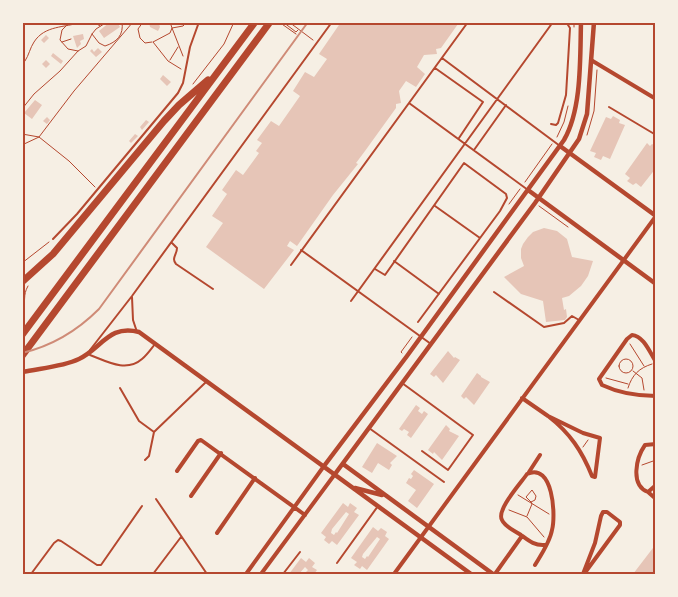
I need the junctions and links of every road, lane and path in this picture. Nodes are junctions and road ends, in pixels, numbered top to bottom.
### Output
1 (82, 22) edge
2 (94, 22) edge
3 (107, 22) edge
4 (122, 22) edge
5 (133, 22) edge
6 (143, 22) edge
7 (170, 22) edge
8 (187, 22) edge
9 (200, 22) edge
10 (255, 22) edge
11 (270, 22) edge
12 (279, 22) edge
13 (283, 22) edge
14 (290, 22) edge
15 (332, 22) edge
16 (468, 22) edge
17 (553, 22) edge
18 (566, 22) edge
19 (581, 22) edge
20 (594, 22) edge
21 (68, 25) junction
22 (101, 26) junction
23 (172, 28) junction
24 (298, 29) junction
25 (92, 34) junction
26 (296, 34) dead end
27 (70, 39) dead end
28 (61, 42) junction
29 (153, 42) junction
30 (316, 42) dead end
31 (179, 46) junction
32 (78, 51) junction
33 (442, 58) junction
34 (591, 60) junction
35 (25, 61) dead end
36 (169, 62) junction
37 (187, 68) junction
38 (434, 68) junction
39 (216, 74) junction
40 (656, 99) edge
41 (498, 100) junction
42 (409, 103) junction
43 (506, 105) junction
44 (609, 107) dead end
45 (22, 109) edge
46 (551, 124) dead end
47 (22, 134) edge
48 (656, 135) edge
49 (39, 137) junction
50 (459, 138) junction
51 (466, 143) junction
52 (22, 144) edge
53 (560, 146) junction
54 (474, 150) junction
55 (570, 153) junction
56 (97, 189) junction
57 (528, 190) junction
58 (538, 197) junction
59 (434, 205) junction
60 (656, 216) edge
61 (480, 238) junction
62 (53, 239) joint
63 (171, 242) junction
64 (301, 250) junction
65 (623, 259) junction
66 (394, 261) junction
67 (22, 263) edge
68 (291, 265) dead end
69 (375, 269) junction
70 (31, 281) dead end
71 (22, 282) edge
72 (656, 284) edge
73 (213, 289) dead end
74 (494, 292) dead end
75 (358, 293) junction
76 (439, 294) junction
77 (132, 296) junction
78 (352, 301) dead end
79 (22, 308) edge
80 (579, 320) junction
81 (418, 322) dead end
82 (137, 332) junction
83 (22, 335) edge
84 (420, 337) junction
85 (627, 339) junction
86 (408, 341) dead end
87 (156, 343) junction
88 (431, 344) junction
89 (401, 352) dead end
90 (87, 354) junction
91 (22, 356) edge
92 (656, 362) edge
93 (644, 366) junction
94 (632, 370) junction
95 (22, 372) edge
96 (635, 373) junction
97 (600, 376) junction
98 (207, 381) junction
99 (402, 383) junction
100 (629, 385) junction
101 (120, 388) dead end
102 (627, 394) junction
103 (645, 396) junction
104 (656, 396) edge
105 (522, 398) junction
106 (548, 416) junction
107 (369, 428) junction
108 (154, 432) junction
109 (591, 435) junction
110 (587, 441) junction
111 (656, 444) edge
112 (600, 448) junction
113 (581, 451) junction
114 (422, 452) dead end
115 (221, 453) junction
116 (540, 455) dead end
117 (146, 460) dead end
118 (656, 460) edge
119 (343, 464) junction
120 (324, 466) junction
121 (638, 466) junction
122 (177, 471) dead end
123 (335, 474) junction
124 (528, 474) junction
125 (255, 478) junction
126 (444, 482) dead end
127 (656, 485) edge
128 (352, 486) junction
129 (648, 492) junction
130 (514, 493) junction
131 (191, 496) dead end
132 (389, 498) junction
133 (156, 499) dead end
134 (656, 499) edge
135 (532, 503) junction
136 (142, 506) dead end
137 (378, 506) junction
138 (295, 507) junction
139 (503, 507) junction
140 (305, 515) junction
141 (527, 517) junction
142 (554, 517) junction
143 (429, 527) junction
144 (217, 533) dead end
145 (181, 536) junction
146 (522, 536) junction
147 (421, 537) junction
148 (547, 543) junction
149 (300, 552) dead end
150 (337, 562) dead end
151 (535, 565) dead end
152 (31, 574) edge
153 (153, 574) edge
154 (207, 574) edge
155 (246, 574) edge
156 (261, 574) edge
157 (283, 574) edge
158 (394, 574) edge
159 (470, 574) edge
160 (494, 574) edge
161 (583, 574) edge

1 - 21 path
2 - 22 path
3 - 22 path
4 - 25 path
5 - 49 path
6 - 29 path
7 - 23 path
8 - 23 path
9 - 37 lane
10 - 39 highway
11 - 91 highway
12 - 26 path
13 - 24 path
14 - 24 path
15 - 63 lane
16 - 33 lane
17 - 41 lane
18 - 46 lane
19 - 53 street
20 - 34 street
21 - 28 path
21 - 35 path
22 - 25 path
23 - 29 path
23 - 31 path
24 - 30 path
25 - 32 path
27 - 28 path
28 - 32 path
29 - 36 path
31 - 36 path
31 - 37 path
32 - 45 path
33 - 38 lane
33 - 41 lane
34 - 40 street
34 - 55 street
36 - 37 path
37 - 56 lane
38 - 42 lane
38 - 50 lane
39 - 71 highway
39 - 83 highway
41 - 43 lane
41 - 51 lane
42 - 50 lane
42 - 64 lane
43 - 53 lane
43 - 54 lane
44 - 48 lane
47 - 49 path
49 - 52 path
49 - 56 path
50 - 51 lane
51 - 54 lane
51 - 69 lane
53 - 55 street
53 - 57 street
54 - 57 lane
55 - 58 street
55 - 60 street
56 - 62 lane
57 - 58 street
57 - 84 street
58 - 65 street
58 - 88 street
59 - 61 lane
59 - 61 lane
59 - 66 lane
60 - 65 street
61 - 76 lane
62 - 67 path
63 - 73 lane
63 - 77 lane
64 - 68 lane
64 - 75 lane
65 - 72 street
65 - 80 street
66 - 69 lane
66 - 76 lane
69 - 75 lane
70 - 79 path
74 - 80 lane
75 - 78 lane
75 - 84 lane
76 - 81 lane
77 - 82 lane
77 - 90 lane
80 - 105 street
82 - 87 street
82 - 90 street
84 - 88 lane
84 - 120 street
85 - 92 street
85 - 93 path
85 - 97 street
86 - 89 path
87 - 90 lane
87 - 98 street
88 - 99 street
90 - 95 street
92 - 93 path
93 - 96 path
94 - 94 path
94 - 96 path
96 - 100 path
96 - 103 path
97 - 100 path
97 - 102 street
98 - 108 lane
98 - 120 street
99 - 107 street
99 - 114 lane
100 - 102 path
101 - 108 lane
102 - 103 street
103 - 104 street
105 - 106 street
105 - 143 street
106 - 109 street
106 - 113 street
107 - 119 street
107 - 126 lane
108 - 117 lane
109 - 110 path
109 - 112 street
110 - 112 path
110 - 113 path
111 - 121 street
112 - 113 street
115 - 122 street
115 - 125 street
115 - 131 street
116 - 124 street
118 - 121 path
119 - 123 street
119 - 132 street
120 - 123 street
120 - 138 street
121 - 129 street
123 - 128 street
123 - 140 street
124 - 130 street
124 - 142 street
125 - 138 street
125 - 144 street
127 - 129 street
128 - 132 street
128 - 137 street
129 - 134 street
130 - 135 path
130 - 139 street
132 - 143 street
133 - 145 lane
135 - 135 path
135 - 141 path
135 - 142 path
136 - 152 lane
137 - 147 street
137 - 150 lane
138 - 140 street
138 - 155 street
139 - 141 path
139 - 146 street
140 - 156 street
141 - 148 path
142 - 148 street
143 - 147 street
143 - 160 street
145 - 153 lane
145 - 154 lane
146 - 148 street
146 - 160 street
147 - 158 street
147 - 159 street
148 - 151 street
149 - 157 lane
161 - 161 street

